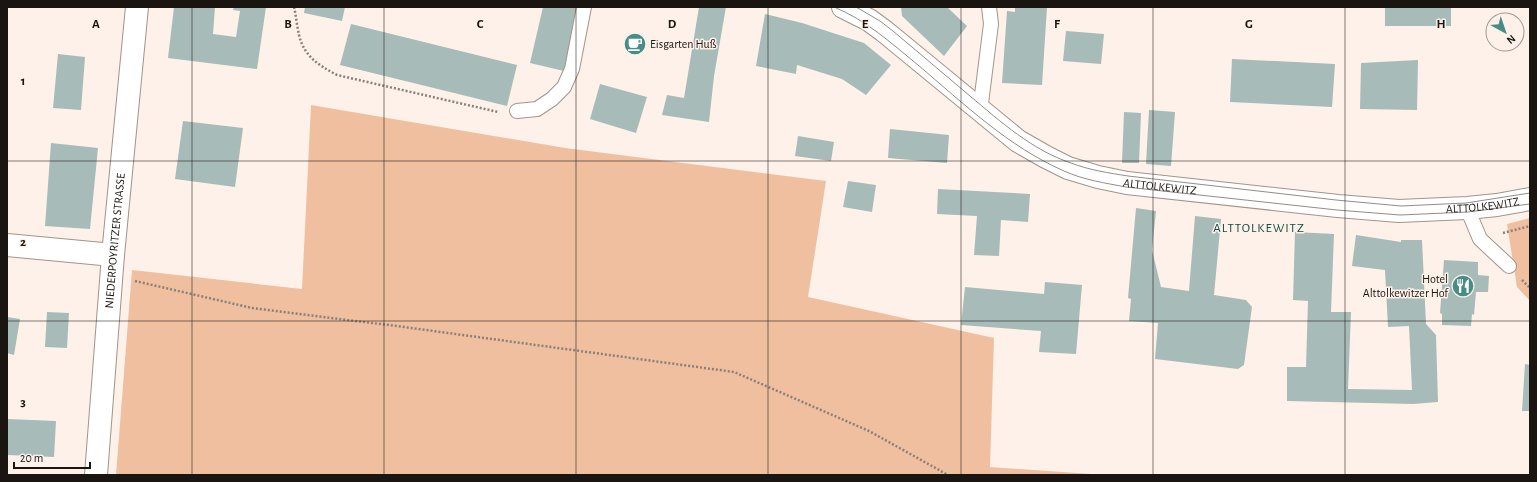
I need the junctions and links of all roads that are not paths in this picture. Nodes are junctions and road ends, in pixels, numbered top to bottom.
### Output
1 (137, 7) edge
2 (584, 7) edge
3 (843, 7) edge
4 (989, 7) edge
5 (517, 110) road end
6 (980, 111) junction
7 (1530, 199) edge
8 (1467, 208) junction
9 (7, 245) edge
10 (112, 266) junction
11 (1509, 266) dead end
12 (96, 475) edge

1 - 10 main road, NIEDERPOYRITZER STRASSE
2 - 5 lane
3 - 6 main road, ALTTOLKEWITZ
4 - 6 lane
6 - 8 main road, ALTTOLKEWITZ
7 - 8 main road, ALTTOLKEWITZ
8 - 11 lane
9 - 10 main road
10 - 12 main road, NIEDERPOYRITZER STRASSE

